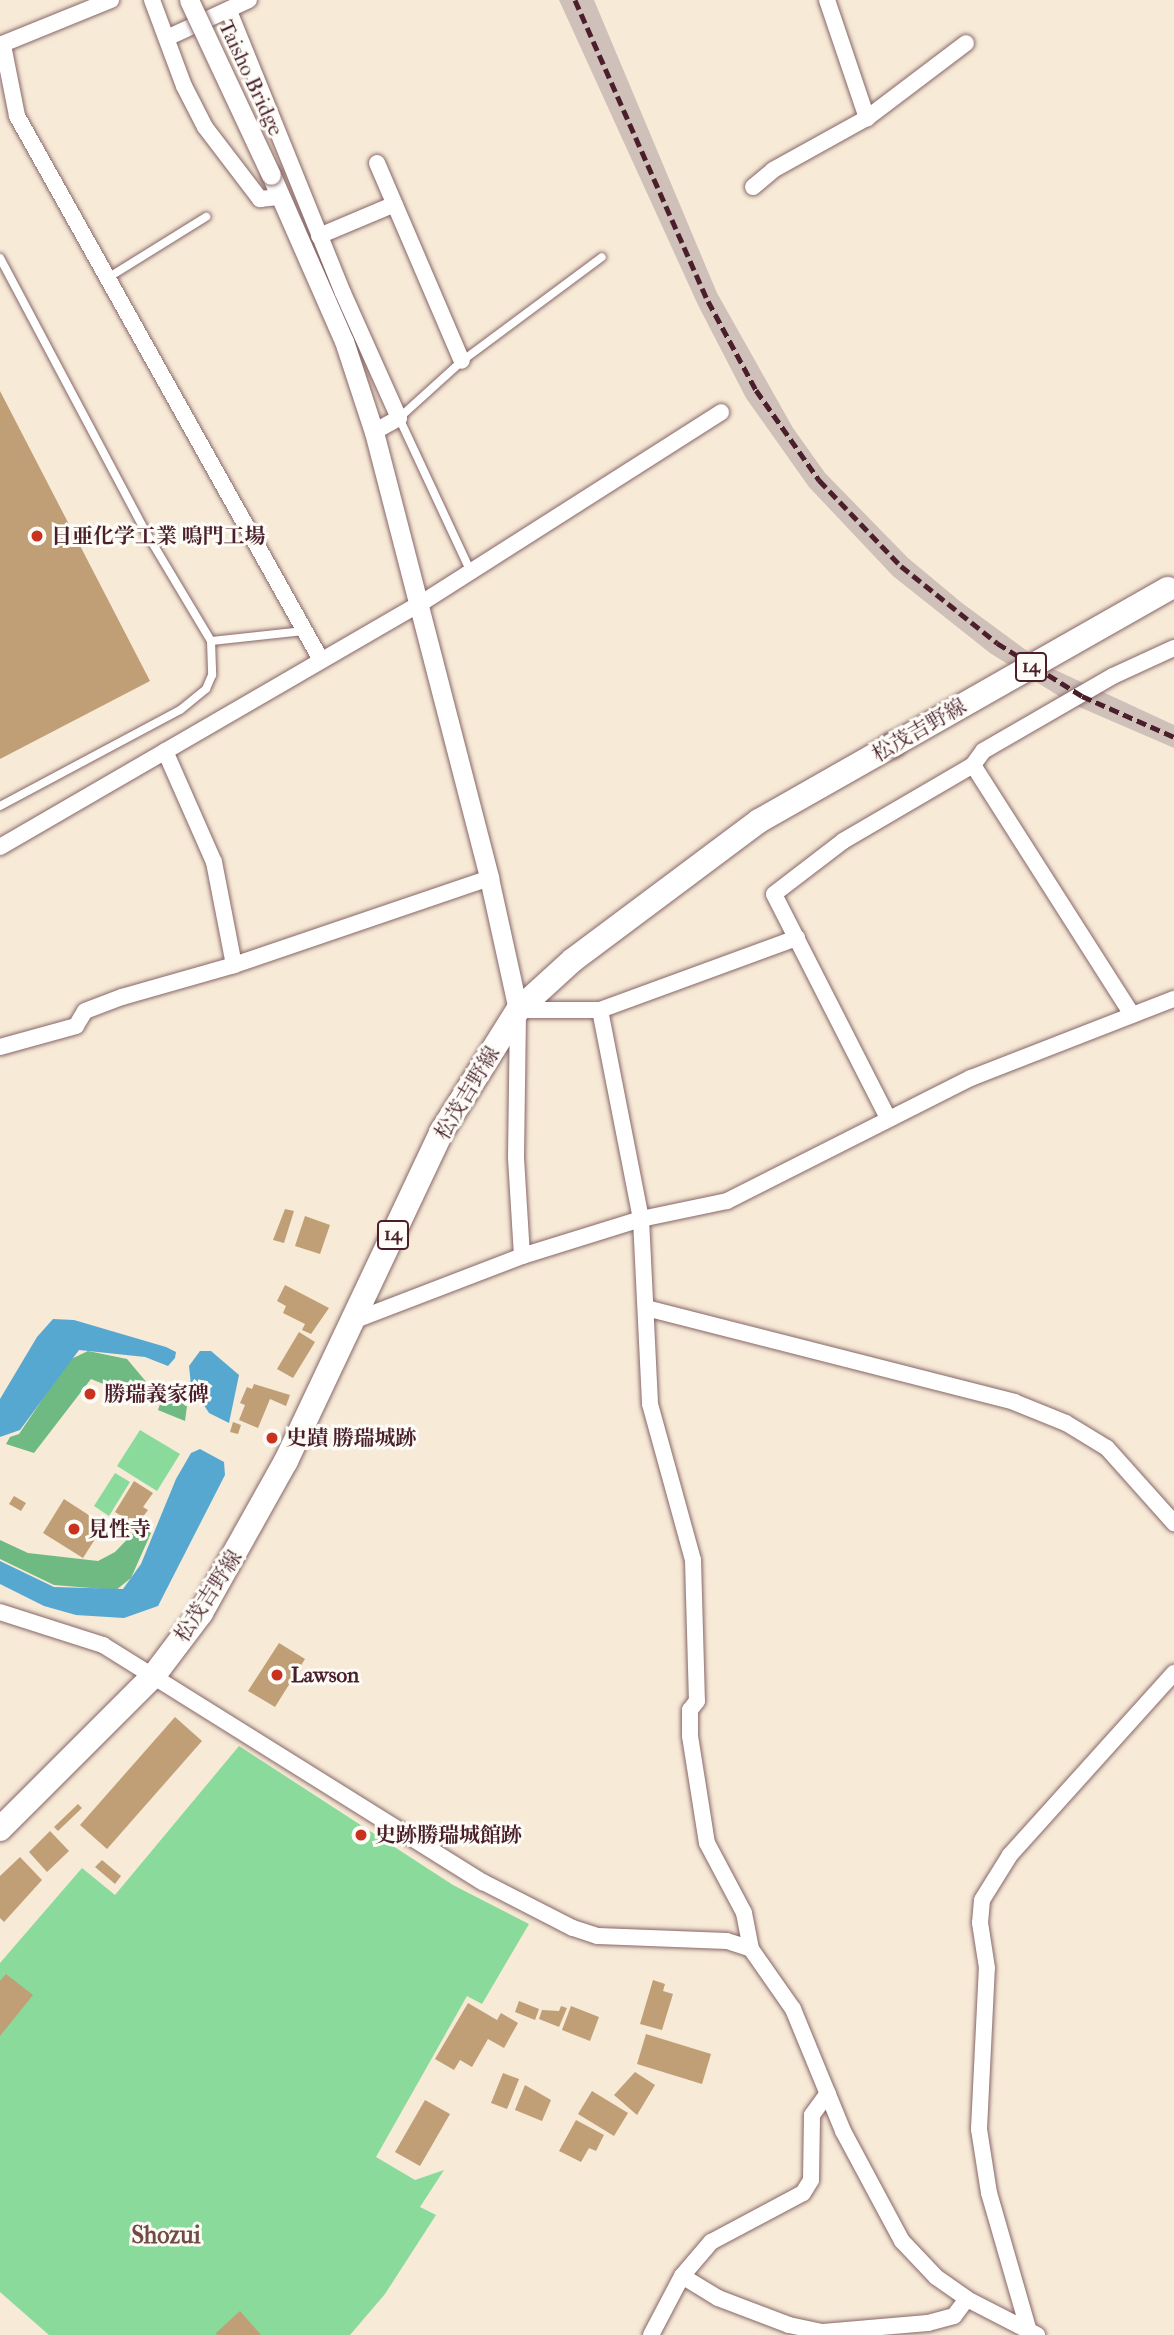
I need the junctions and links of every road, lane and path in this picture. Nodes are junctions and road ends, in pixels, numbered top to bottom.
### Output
1 (111, 0) edge
2 (152, 0) edge
3 (189, 0) edge
4 (249, 0) edge
5 (827, 0) edge
6 (229, 11) junction
7 (169, 37) junction
8 (966, 43) dead end
9 (1, 45) edge
10 (867, 118) junction
11 (377, 163) dead end
12 (753, 187) dead end
13 (280, 197) junction
14 (395, 204) junction
15 (206, 218) dead end
16 (319, 236) junction
17 (602, 257) dead end
18 (0, 258) edge
19 (107, 279) junction
20 (462, 361) junction
21 (721, 412) dead end
22 (399, 418) junction
23 (374, 432) junction
24 (470, 570) junction
25 (1171, 587) edge
26 (420, 604) junction
27 (304, 631) junction
28 (211, 641) junction
29 (1174, 648) edge
30 (321, 660) junction
31 (165, 751) junction
32 (974, 765) junction
33 (0, 806) edge
34 (0, 847) edge
35 (489, 878) junction
36 (797, 938) junction
37 (234, 965) junction
38 (1174, 999) edge
39 (518, 1010) junction
40 (600, 1010) junction
41 (1132, 1015) junction
42 (0, 1047) edge
43 (888, 1118) junction
44 (641, 1219) junction
45 (522, 1256) junction
46 (646, 1308) junction
47 (353, 1321) junction
48 (1174, 1523) edge
49 (0, 1612) edge
50 (1174, 1673) edge
51 (155, 1674) junction
52 (0, 1829) edge
53 (751, 1949) junction
54 (828, 2093) junction
55 (682, 2276) junction
56 (967, 2299) junction
57 (1032, 2333) edge
58 (651, 2335) edge

1 - 9 street
2 - 7 street
3 - 13 street, Taisho Bridge, bridge
4 - 6 street
5 - 10 street
6 - 7 street
6 - 16 street
7 - 13 street
8 - 10 street
9 - 19 street
10 - 12 street
11 - 14 street
13 - 23 street, Taisho Bridge
14 - 16 street
14 - 20 street
15 - 19 lane
16 - 22 street
17 - 20 lane
18 - 28 lane
19 - 27 street
20 - 22 lane
21 - 24 street
22 - 23 street
22 - 24 lane
23 - 26 street, Taisho Bridge
24 - 26 street
25 - 39 main road, 松茂吉野線 / 14, bridge
26 - 30 street
26 - 35 street, Taisho Bridge
27 - 28 lane
27 - 30 street
28 - 33 lane
29 - 32 street
30 - 31 street
31 - 34 street
31 - 37 street
32 - 36 street
32 - 41 street
35 - 37 street
35 - 39 street, Taisho Bridge
36 - 40 street
36 - 43 street
37 - 42 street
38 - 41 street
39 - 40 street
39 - 45 street
39 - 47 main road, 松茂吉野線 / 14
40 - 44 street
41 - 43 street
43 - 44 street
44 - 45 street
44 - 46 street
45 - 47 street
46 - 48 street
46 - 53 street
47 - 51 main road, 松茂吉野線 / 14
49 - 51 street
50 - 57 street
51 - 52 main road, 松茂吉野線 / 14
51 - 53 street
53 - 54 street
54 - 55 street
54 - 56 street
55 - 56 street
55 - 58 street
56 - 57 street

